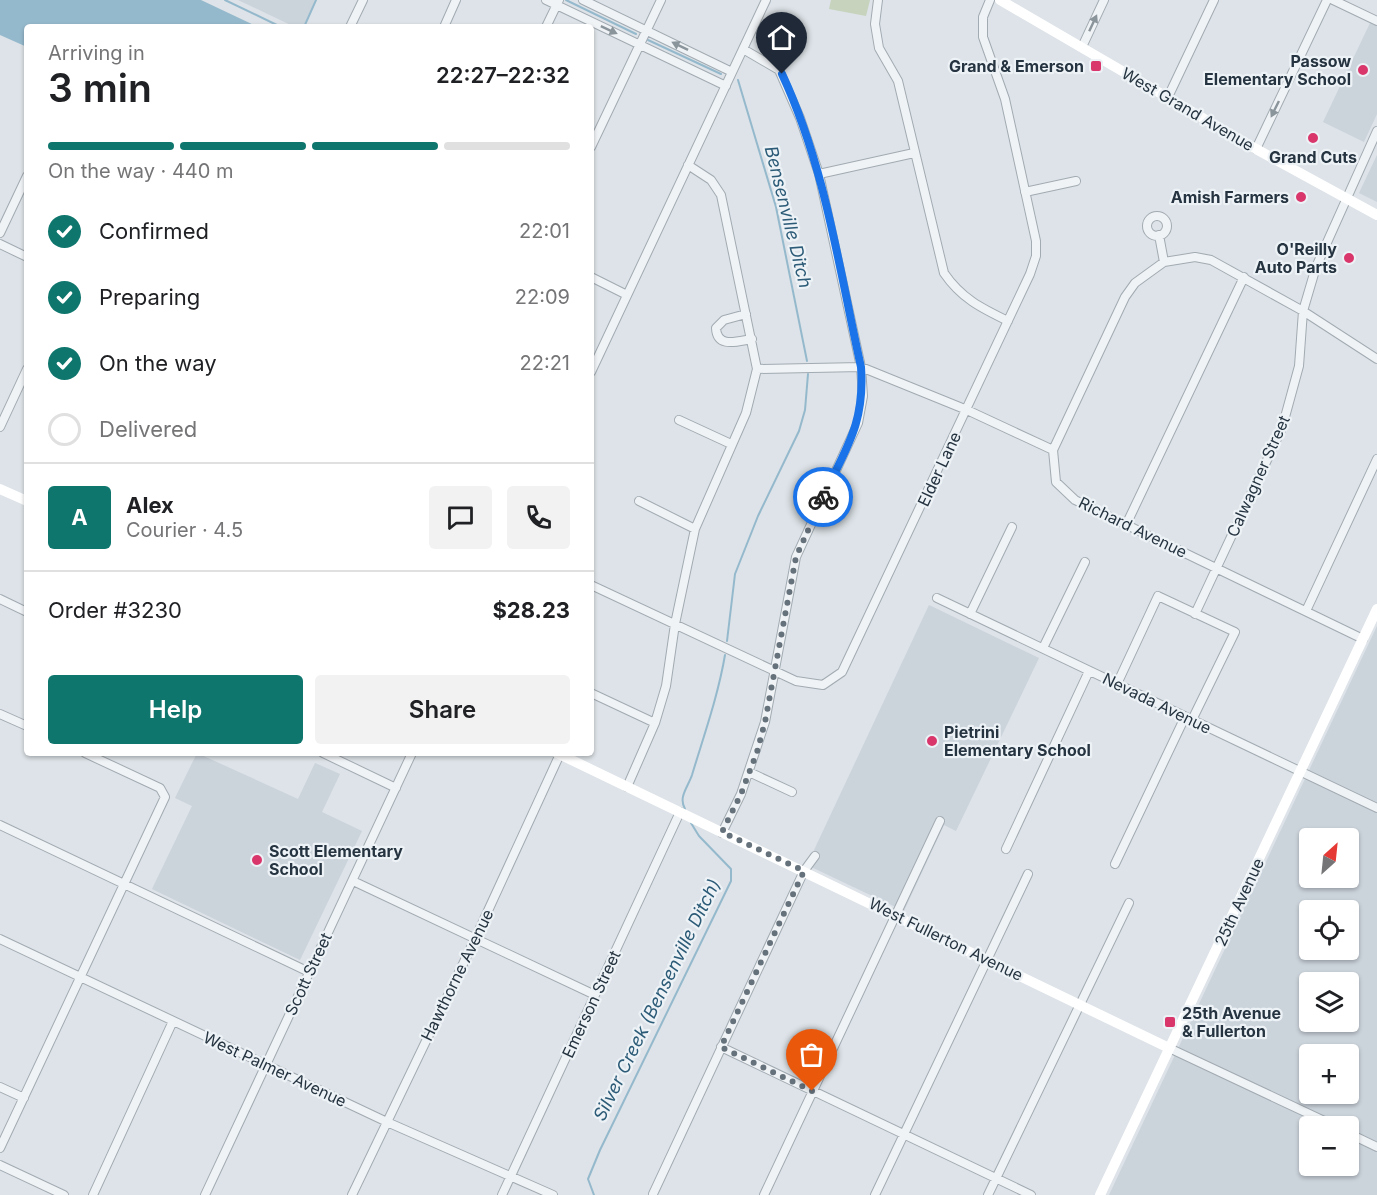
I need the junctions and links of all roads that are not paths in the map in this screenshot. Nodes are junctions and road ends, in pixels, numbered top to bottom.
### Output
1 (363, 0) edge
2 (456, 0) edge
3 (546, 0) edge
4 (583, 0) edge
5 (661, 0) edge
6 (766, 0) edge
7 (878, 0) edge
8 (990, 0) edge
9 (1000, 0) edge
10 (1104, 0) edge
11 (1214, 0) edge
12 (1327, 0) edge
13 (1333, 0) edge
14 (557, 2) edge
15 (1377, 21) edge
16 (351, 24) edge
17 (445, 24) edge
18 (547, 24) edge
19 (646, 30) junction
20 (640, 44) junction
21 (1082, 47) junction
22 (743, 49) junction
23 (732, 72) junction
24 (726, 86) junction
25 (1168, 97) junction
26 (1377, 131) edge
27 (594, 141) edge
28 (1256, 149) junction
29 (914, 153) junction
30 (688, 165) junction
31 (819, 174) junction
32 (1076, 181) dead end
33 (24, 182) edge
34 (1025, 192) junction
35 (1345, 198) junction
36 (1377, 215) edge
37 (0, 233) edge
38 (1159, 235) dead end
39 (0, 244) edge
40 (24, 256) edge
41 (1164, 262) junction
42 (1244, 277) junction
43 (594, 279) edge
44 (627, 295) junction
45 (1303, 311) junction
46 (746, 314) junction
47 (1008, 321) junction
48 (752, 339) junction
49 (1377, 359) edge
50 (594, 366) edge
51 (861, 367) junction
52 (757, 369) junction
53 (24, 375) edge
54 (967, 410) junction
55 (679, 420) dead end
56 (0, 427) edge
57 (731, 444) junction
58 (1053, 450) junction
59 (1377, 459) edge
60 (0, 489) edge
61 (24, 500) edge
62 (639, 501) dead end
63 (1126, 525) junction
64 (1012, 527) dead end
65 (695, 529) junction
66 (1085, 562) dead end
67 (1216, 568) junction
68 (594, 586) edge
69 (937, 598) dead end
70 (0, 599) edge
71 (1377, 609) edge
72 (24, 611) edge
73 (1306, 611) junction
74 (970, 614) junction
75 (1195, 614) junction
76 (675, 624) junction
77 (1363, 639) junction
78 (1043, 648) junction
79 (774, 671) junction
80 (1089, 671) junction
81 (1117, 684) junction
82 (594, 694) edge
83 (0, 714) edge
84 (1189, 718) junction
85 (655, 723) junction
86 (24, 725) edge
87 (91, 756) edge
88 (329, 756) edge
89 (411, 756) edge
90 (557, 756) edge
91 (562, 756) edge
92 (749, 772) junction
93 (1300, 772) junction
94 (627, 787) junction
95 (396, 788) junction
96 (792, 792) dead end
97 (1377, 808) edge
98 (681, 812) junction
99 (940, 821) dead end
100 (0, 825) edge
101 (722, 832) junction
102 (1006, 849) dead end
103 (815, 856) dead end
104 (1115, 864) dead end
105 (804, 871) junction
106 (1028, 874) dead end
107 (353, 881) junction
108 (124, 884) junction
109 (1129, 903) dead end
110 (896, 915) junction
111 (0, 939) edge
112 (476, 939) junction
113 (987, 959) junction
114 (309, 972) junction
115 (81, 977) junction
116 (595, 995) junction
117 (1079, 1003) junction
118 (174, 1021) junction
119 (721, 1047) junction
120 (1169, 1048) junction
121 (266, 1064) junction
122 (0, 1087) edge
123 (812, 1091) junction
124 (24, 1098) junction
125 (1314, 1116) edge
126 (387, 1122) junction
127 (904, 1134) junction
128 (1359, 1138) edge
129 (1377, 1147) edge
130 (0, 1149) edge
131 (0, 1165) edge
132 (511, 1177) junction
133 (996, 1178) junction
134 (653, 1194) edge
135 (64, 1195) edge
136 (93, 1195) edge
137 (206, 1195) edge
138 (352, 1195) edge
139 (502, 1195) edge
140 (553, 1195) edge
141 (764, 1195) edge
142 (875, 1195) edge
143 (988, 1195) edge
144 (1031, 1195) edge
145 (1100, 1195) edge

1 - 16 street
2 - 17 street
3 - 14 street
4 - 19 street
5 - 19 street
6 - 22 street
7 - 29 street
8 - 34 street, Elder Lane
9 - 21 main road, West Grand Avenue
21 -> 10 street
11 - 25 street
12 -> 28 street
13 - 15 street
14 - 18 street
14 -> 20 street
19 - 20 street
23 -> 19 street
20 - 24 street
20 - 27 street
21 - 25 main road, West Grand Avenue
22 - 23 street
22 - 31 street
23 - 24 street
24 - 30 street
25 - 28 main road, West Grand Avenue
26 - 35 street, Calwagner Street
28 - 35 main road, West Grand Avenue
29 - 31 street
29 - 47 street
30 - 44 street
30 - 46 street
31 - 51 street
32 - 34 street
33 - 37 street
34 - 47 street, Elder Lane
35 - 36 main road, West Grand Avenue
35 - 45 street, Calwagner Street
38 - 41 street
39 - 40 street
41 - 42 street
41 - 58 street
42 - 45 street
42 - 63 street
43 - 44 street
44 - 50 street
45 - 49 street
45 - 67 street, Calwagner Street
46 - 48 street
46 - 48 street
47 - 54 street, Elder Lane
48 - 52 street
51 - 52 street
51 - 54 street
51 - 79 street
52 - 57 street
53 - 56 street
54 - 58 street
54 - 79 street, Elder Lane
55 - 57 street
57 - 65 street
58 - 63 street, Richard Avenue
59 - 73 street
60 - 61 main road
62 - 65 street
63 - 67 street, Richard Avenue
64 - 74 street
65 - 76 street
66 - 78 street
67 - 73 street, Richard Avenue
67 - 75 street, Calwagner Street
68 - 76 street, Elder Lane
69 - 74 street, Nevada Avenue
70 - 72 street
71 - 77 main road, 25th Avenue
73 - 77 street, Richard Avenue
74 - 78 street, Nevada Avenue
75 - 81 street
75 - 84 street
76 - 79 street, Elder Lane
76 - 85 street
77 - 93 main road, 25th Avenue
78 - 80 street, Nevada Avenue
79 - 92 street
80 - 81 street, Nevada Avenue
80 - 102 street
81 - 84 street, Nevada Avenue
82 - 85 street
83 - 86 street
84 - 93 street, Nevada Avenue
84 - 104 street
85 - 94 street
87 - 108 street
88 - 95 street
89 - 95 street, Scott Street
90 - 112 street, Hawthorne Avenue
91 - 94 main road, West Fullerton Avenue
92 - 96 street
92 - 101 street
93 - 97 street, Nevada Avenue
93 - 120 main road, 25th Avenue
94 - 98 main road, West Fullerton Avenue
95 - 107 street, Scott Street
98 - 101 main road, West Fullerton Avenue
98 - 116 street, Emerson Street
99 - 110 street
100 - 108 street
101 - 105 main road, West Fullerton Avenue
103 - 105 street
105 - 110 main road, West Fullerton Avenue
105 - 119 street
106 - 113 street
107 - 112 street
107 - 114 street, Scott Street
108 - 114 street
108 - 115 street
109 - 117 street
110 - 113 main road, West Fullerton Avenue
110 - 123 street
111 - 115 street, West Palmer Avenue
112 - 116 street
112 - 126 street, Hawthorne Avenue
113 - 117 main road, West Fullerton Avenue
113 - 127 street
114 - 121 street, Scott Street
115 - 118 street, West Palmer Avenue
115 - 124 street
116 - 132 street, Emerson Street
117 - 120 main road, West Fullerton Avenue
117 - 133 street
118 - 121 street, West Palmer Avenue
118 - 136 street
119 - 123 street
119 - 134 street
120 - 125 street, West Fullerton Avenue
120 - 145 main road, 25th Avenue
121 - 126 street, West Palmer Avenue
121 - 137 street, Scott Street
122 - 124 street
123 - 127 street
123 - 141 street
124 - 130 street
126 - 132 street, West Palmer Avenue
126 - 138 street, Hawthorne Avenue
127 - 133 street
127 - 142 street
128 - 129 street
131 - 135 street
132 - 139 street, Emerson Street
132 - 140 street, West Palmer Avenue
133 - 143 street
133 - 144 street

